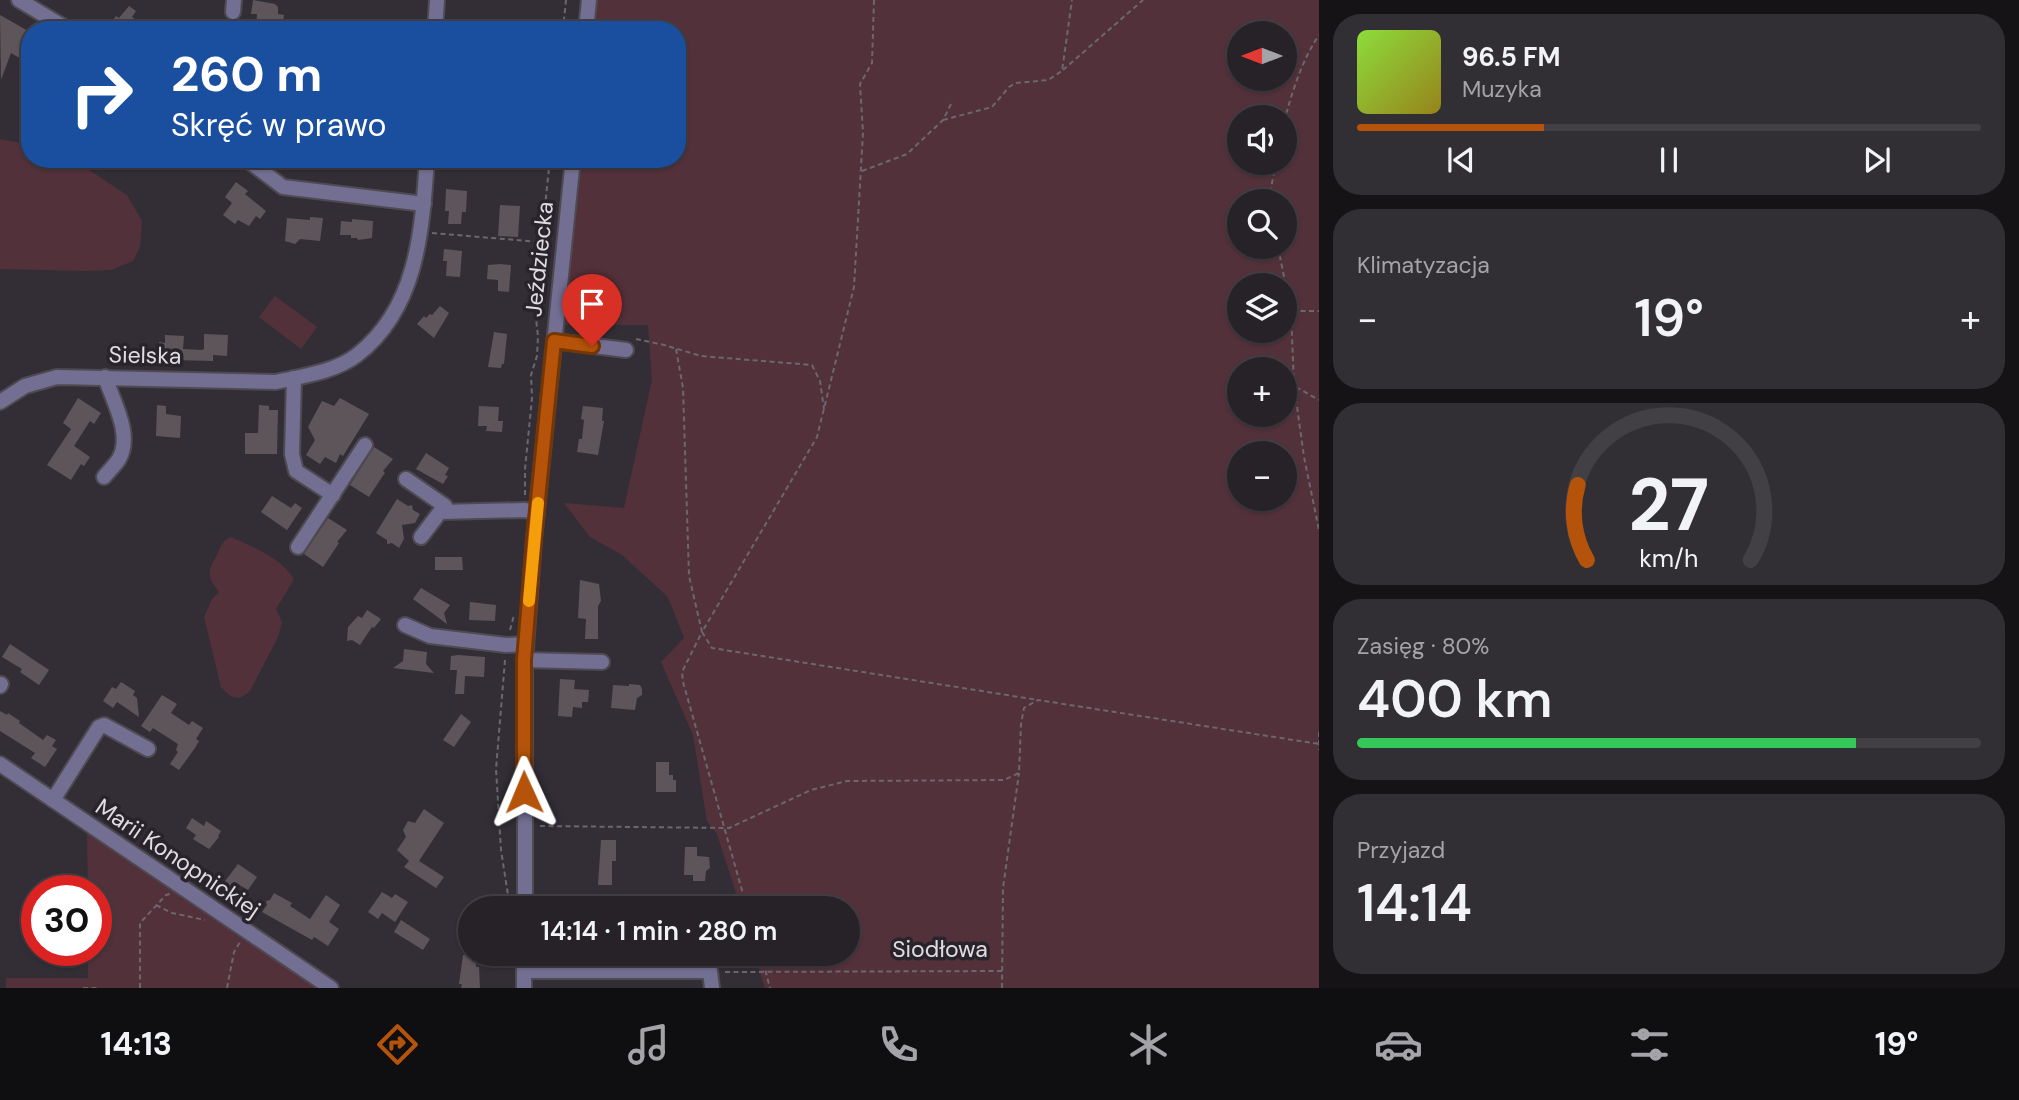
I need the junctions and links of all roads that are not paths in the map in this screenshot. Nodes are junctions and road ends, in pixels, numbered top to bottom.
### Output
1 (19, 0) edge
2 (437, 0) edge
3 (589, 0) edge
4 (54, 21) edge
5 (436, 21) edge
6 (587, 21) edge
7 (258, 168) edge
8 (426, 168) edge
9 (571, 168) edge
10 (424, 204) junction
11 (554, 341) junction
12 (619, 349) road end
13 (105, 377) junction
14 (294, 378) junction
15 (0, 402) edge
16 (365, 444) dead end
17 (104, 477) dead end
18 (406, 480) dead end
19 (333, 495) junction
20 (447, 511) junction
21 (531, 512) junction
22 (421, 537) dead end
23 (298, 547) dead end
24 (405, 625) dead end
25 (525, 652) junction
26 (602, 662) dead end
27 (148, 749) dead end
28 (0, 764) edge
29 (53, 800) junction
30 (524, 896) edge
31 (524, 966) edge
32 (524, 971) junction
33 (331, 988) edge
34 (524, 988) edge
35 (712, 988) edge

1 - 4 street
2 - 5 street
3 - 6 street
7 - 10 street
8 - 10 street, Sielska
9 - 11 street, Jeździecka
10 - 14 street, Sielska
11 - 12 street
11 - 21 street, Jeździecka
13 - 14 street, Sielska
13 - 15 street, Sielska
13 - 17 street
14 - 19 street
16 - 19 street
18 - 20 street
19 - 23 street
20 - 21 street
20 - 22 street
21 - 25 street, Jeździecka
24 - 25 street
25 - 26 street
25 - 30 street, Jeździecka
27 - 29 street
28 - 29 street, Marii Konopnickiej
29 - 33 street, Marii Konopnickiej
31 - 32 street
32 - 34 street
32 - 35 street

